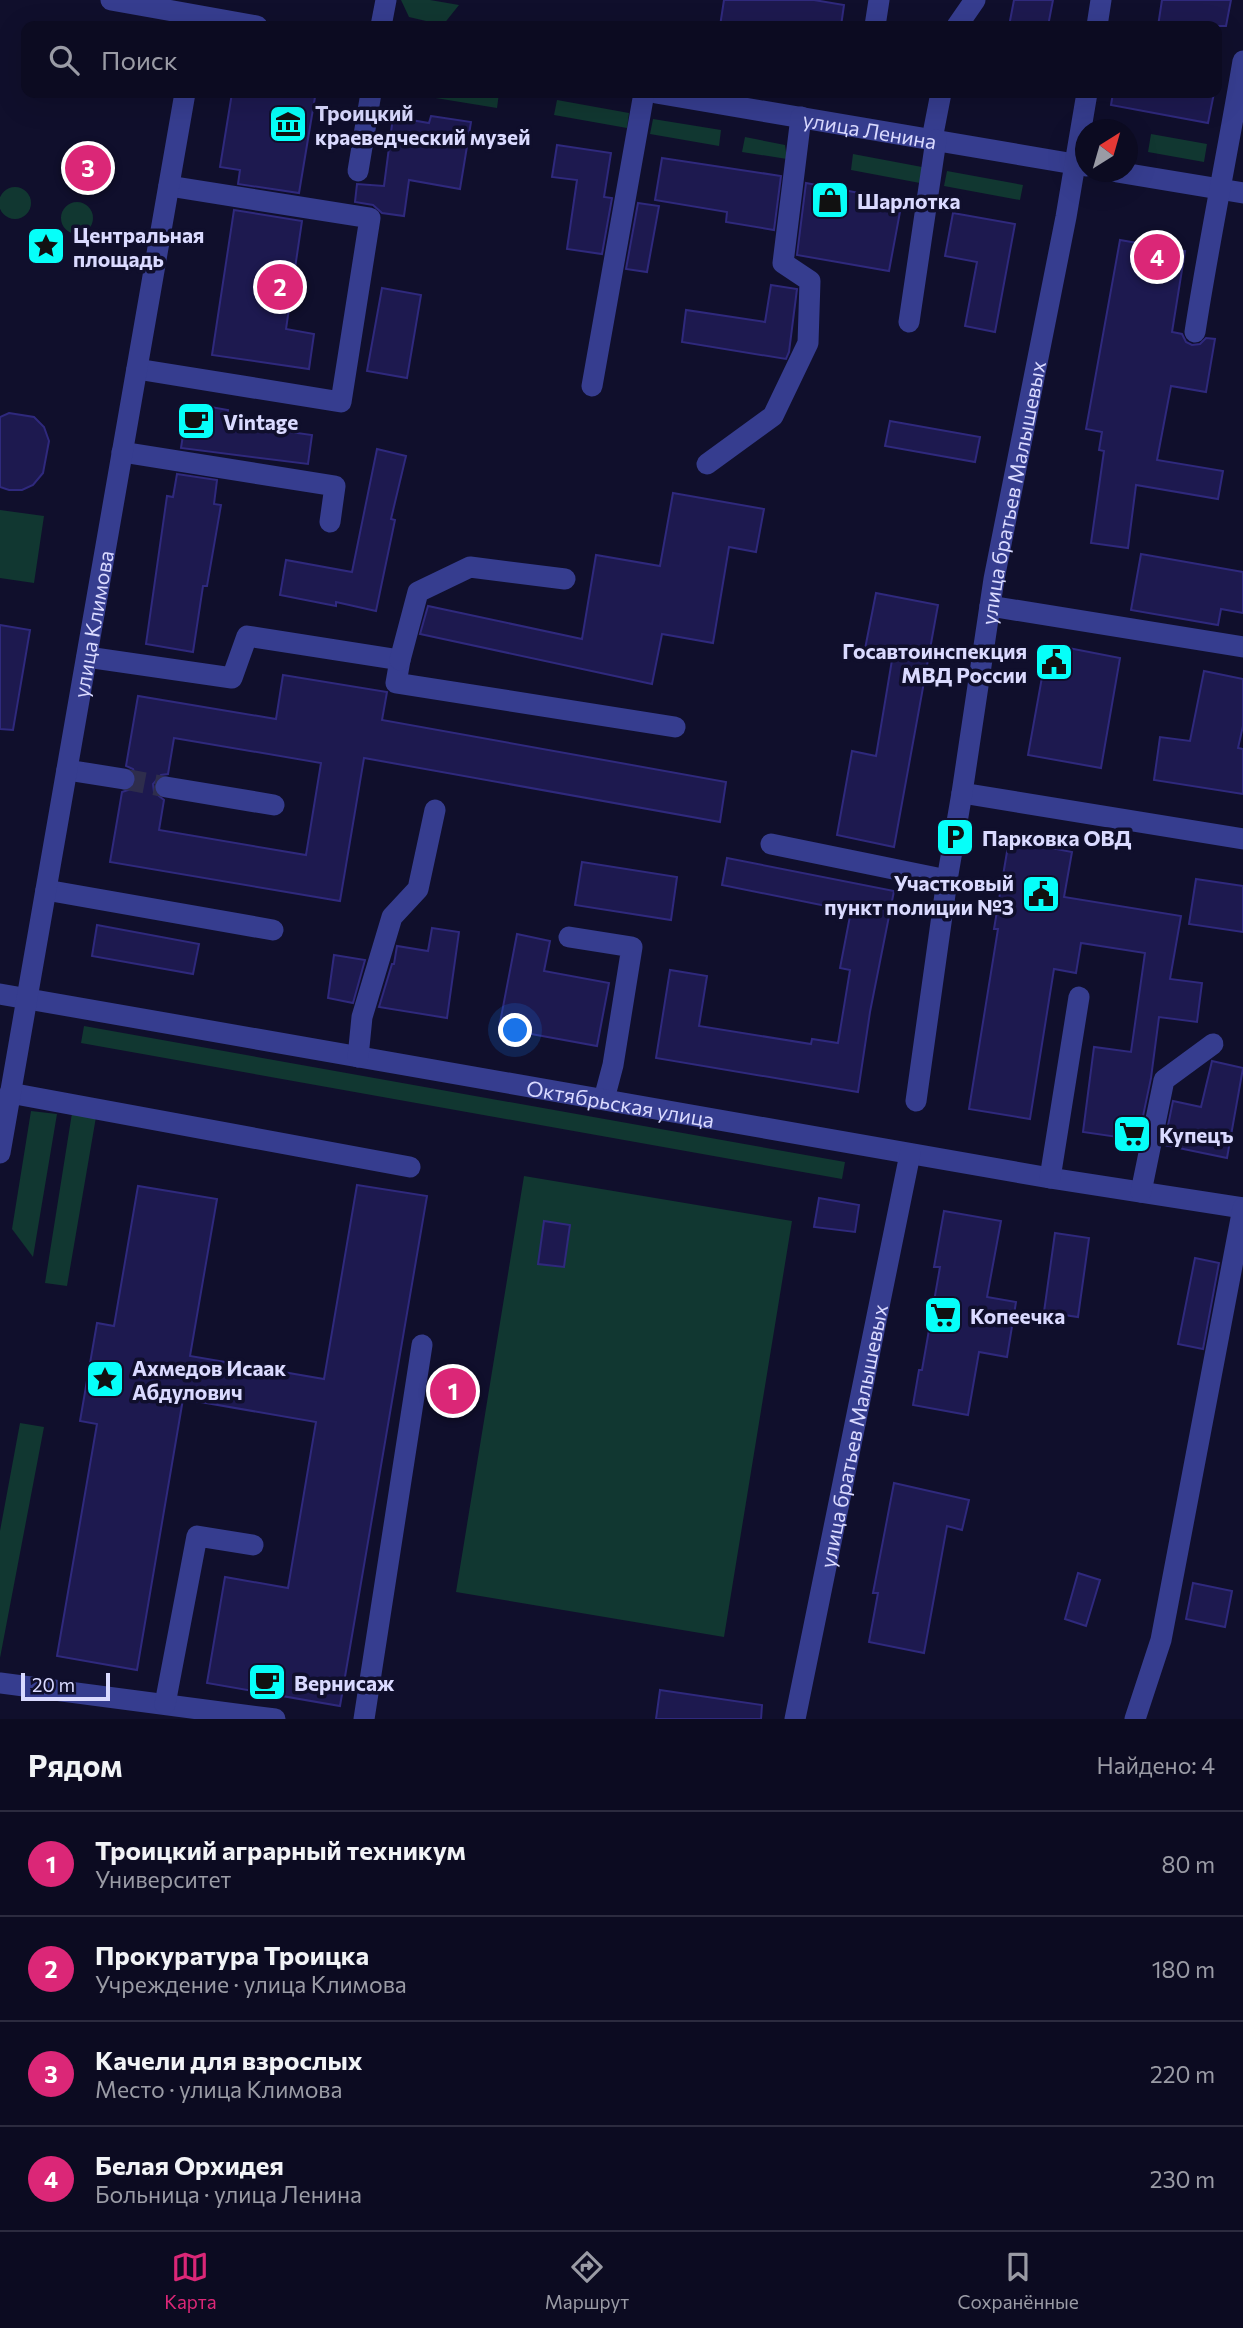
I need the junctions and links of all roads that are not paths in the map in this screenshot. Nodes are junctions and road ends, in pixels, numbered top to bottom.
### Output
1 (111, 0) edge
2 (386, 0) edge
3 (879, 0) edge
4 (975, 0) edge
5 (1101, 0) edge
6 (199, 14) edge
7 (233, 21) edge
8 (383, 21) edge
9 (876, 21) edge
10 (960, 21) edge
11 (1098, 21) edge
12 (1243, 61) edge
13 (184, 98) edge
14 (370, 98) edge
15 (643, 98) edge
16 (686, 98) edge
17 (940, 98) edge
18 (1087, 98) edge
19 (802, 117) junction
20 (1085, 119) edge
21 (934, 139) junction
22 (1075, 164) edge
23 (358, 171) dead end
24 (1138, 175) edge
25 (1077, 182) edge
26 (169, 186) junction
27 (1220, 189) junction
28 (1243, 193) edge
29 (909, 323) dead end
30 (1195, 332) dead end
31 (137, 369) junction
32 (592, 386) dead end
33 (122, 452) junction
34 (707, 464) dead end
35 (330, 522) dead end
36 (565, 579) dead end
37 (990, 606) junction
38 (1243, 647) edge
39 (87, 657) junction
40 (400, 660) junction
41 (676, 727) dead end
42 (67, 770) junction
43 (124, 779) tunnel mouth
44 (166, 787) tunnel mouth
45 (962, 793) junction
46 (274, 805) dead end
47 (435, 810) dead end
48 (1243, 839) edge
49 (771, 844) dead end
50 (947, 880) junction
51 (46, 890) junction
52 (273, 930) dead end
53 (569, 937) dead end
54 (0, 994) edge
55 (1079, 998) dead end
56 (27, 999) junction
57 (1213, 1044) dead end
58 (358, 1057) junction
59 (10, 1093) junction
60 (604, 1100) junction
61 (916, 1101) dead end
62 (0, 1153) edge
63 (910, 1154) junction
64 (410, 1167) dead end
65 (1050, 1178) junction
66 (1141, 1192) junction
67 (1243, 1208) edge
68 (422, 1345) dead end
69 (253, 1545) dead end
70 (0, 1683) edge
71 (165, 1704) junction
72 (275, 1719) edge
73 (364, 1719) edge
74 (795, 1719) edge
75 (1135, 1719) edge

1 - 6 street
2 - 8 street
3 - 9 street
4 - 10 street
5 - 11 street
6 - 7 street
12 - 27 street
13 - 26 street, улица Климова
14 - 23 street
15 - 32 street
16 - 19 street, улица Ленина
17 - 21 street
18 - 20 street, улица братьев Малышевых
19 - 21 street, улица Ленина
19 - 34 street
21 - 22 street, улица Ленина
21 - 29 street
24 - 27 street
25 - 37 street, улица братьев Малышевых
26 - 31 street, улица Климова
26 - 31 street
27 - 28 street
27 - 30 street
31 - 33 street, улица Климова
33 - 35 street
33 - 39 street, улица Климова
36 - 40 street
37 - 38 street
37 - 45 street, улица братьев Малышевых
39 - 40 street
39 - 42 street, улица Климова
40 - 41 street
42 - 43 street
42 - 51 street, улица Климова
44 - 46 street
45 - 48 street
45 - 50 street, улица братьев Малышевых
47 - 58 street
49 - 50 street
50 - 61 street, улица братьев Малышевых
51 - 52 street
51 - 56 street, улица Климова
53 - 60 street
54 - 56 street, Октябрьская улица
55 - 65 street
56 - 58 street, Октябрьская улица
56 - 59 street, улица Климова
57 - 66 street
58 - 60 street, Октябрьская улица
59 - 62 street, улица Климова
59 - 64 street
60 - 63 street, Октябрьская улица
63 - 65 street, Октябрьская улица
63 - 74 street, улица братьев Малышевых
65 - 66 street, Октябрьская улица
66 - 67 street, Октябрьская улица
67 - 75 street
68 - 73 street
69 - 71 street
70 - 71 street
71 - 72 street

